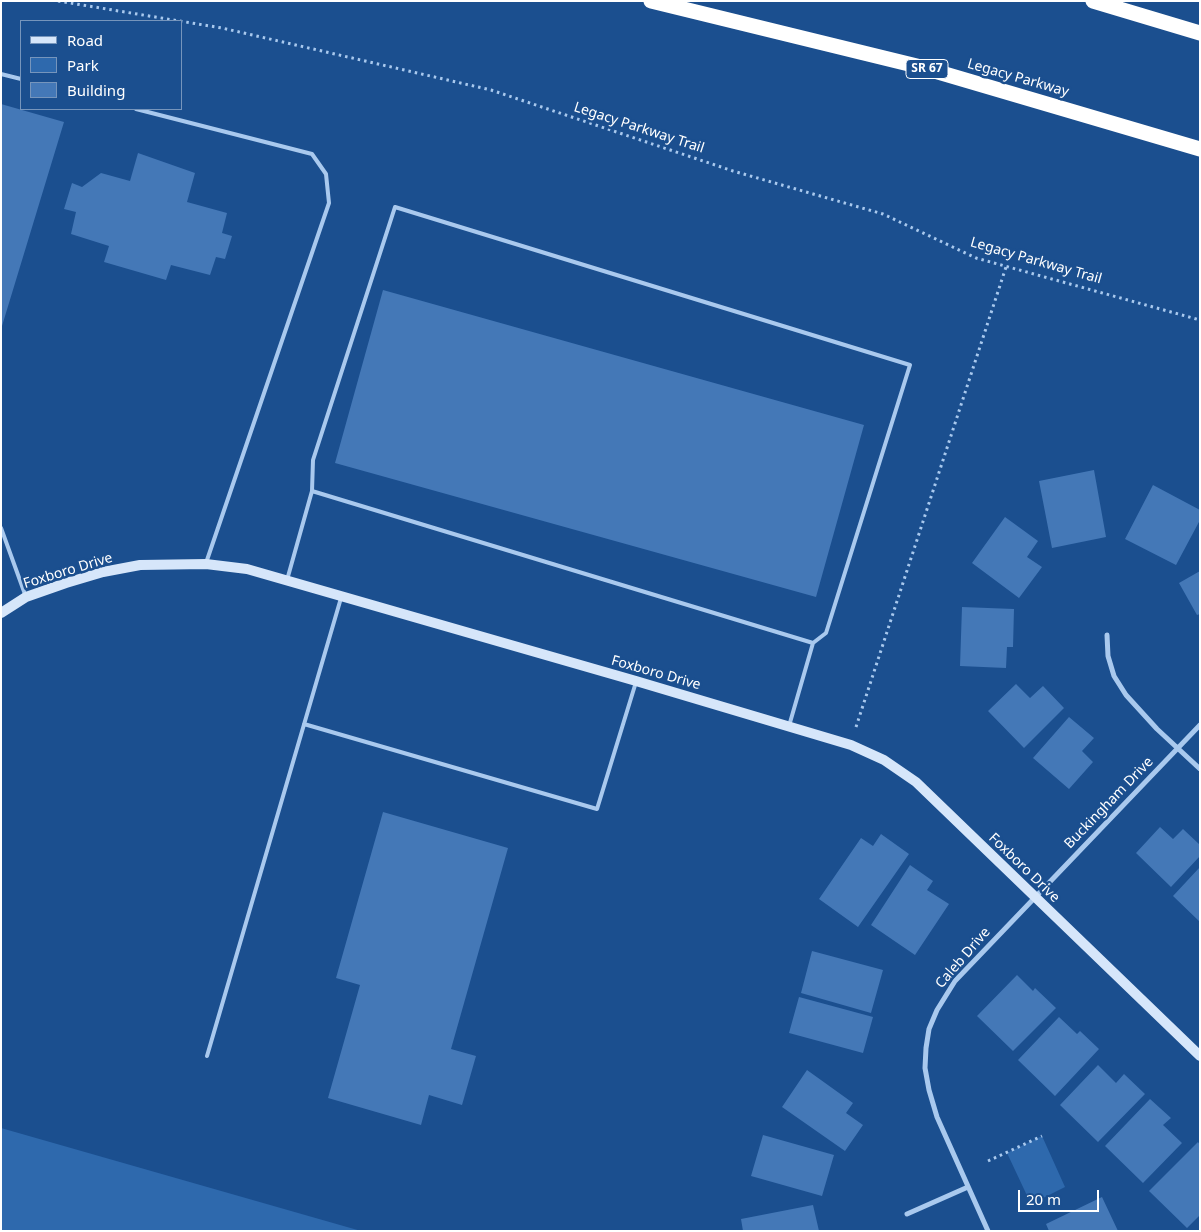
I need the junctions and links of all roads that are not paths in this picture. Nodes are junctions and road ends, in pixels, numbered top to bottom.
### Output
1 (651, 1) edge
2 (1093, 1) edge
3 (1200, 33) edge
4 (1, 74) edge
5 (20, 79) edge
6 (140, 110) edge
7 (1200, 149) edge
8 (312, 491) junction
9 (1, 528) edge
10 (206, 564) junction
11 (287, 580) junction
12 (341, 596) junction
13 (26, 597) junction
14 (1, 613) edge
15 (1107, 635) dead end
16 (813, 643) junction
17 (636, 681) junction
18 (304, 724) junction
19 (1200, 725) edge
20 (788, 727) junction
21 (1177, 749) junction
22 (1200, 769) edge
23 (1034, 897) junction
24 (208, 1056) dead end
25 (1200, 1056) edge
26 (968, 1187) junction
27 (907, 1214) dead end
28 (988, 1231) edge

1 - 7 highway, Legacy Parkway / SR 67
2 - 3 highway
4 - 5 lane
6 - 10 lane
8 - 11 lane
8 - 16 lane
8 - 16 lane
9 - 13 lane
10 - 11 street, Foxboro Drive
10 - 13 street, Foxboro Drive
11 - 12 street, Foxboro Drive
12 - 17 street, Foxboro Drive
12 - 18 lane
13 - 14 street, Foxboro Drive
15 - 21 street
16 - 20 lane
17 - 18 lane
17 - 20 street, Foxboro Drive
18 - 24 lane
19 - 21 street, Buckingham Drive
20 - 23 street, Foxboro Drive
21 - 22 street
21 - 23 street, Buckingham Drive
23 - 25 street, Foxboro Drive
23 - 26 street, Caleb Drive
26 - 27 street
26 - 28 street, Caleb Drive

